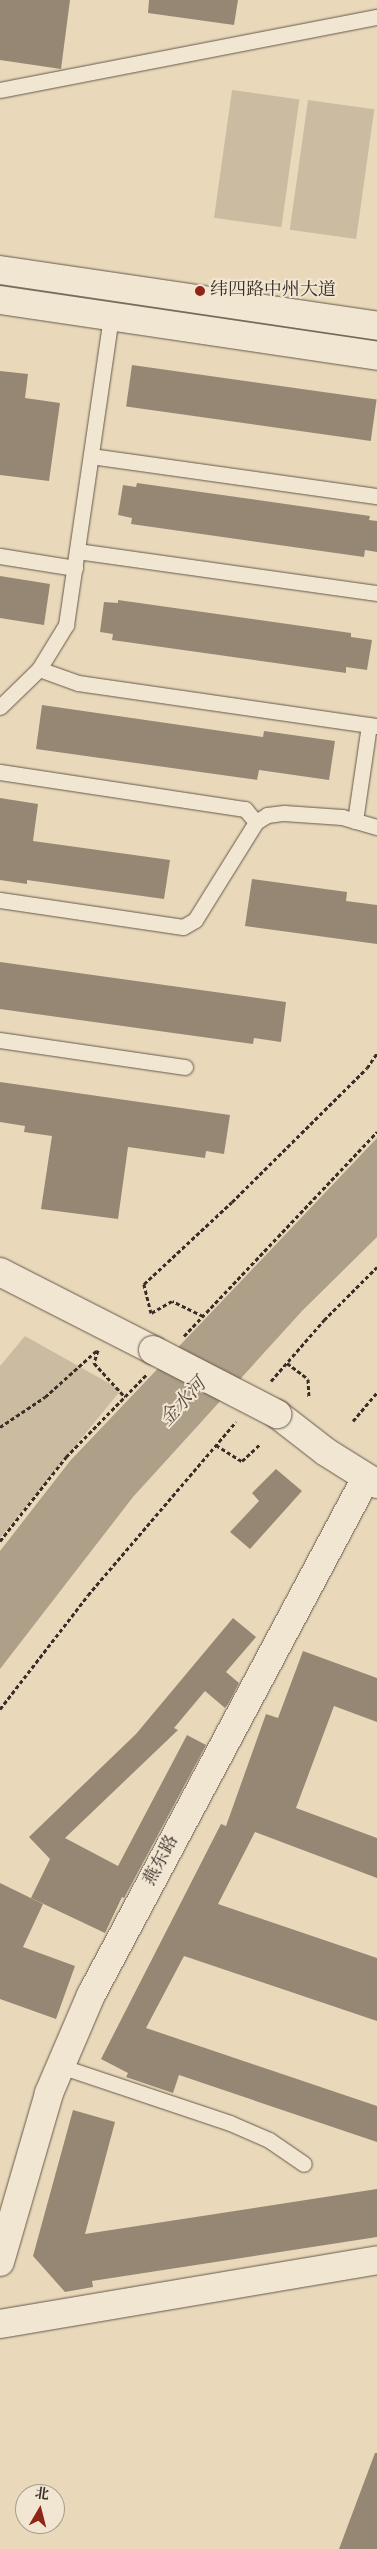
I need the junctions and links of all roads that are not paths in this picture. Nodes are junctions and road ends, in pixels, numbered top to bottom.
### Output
1 (377, 17) edge
2 (0, 90) edge
3 (0, 270) edge
4 (0, 300) edge
5 (112, 316) junction
6 (377, 326) edge
7 (377, 356) edge
8 (91, 456) junction
9 (377, 496) edge
10 (77, 551) junction
11 (0, 556) edge
12 (75, 568) junction
13 (377, 593) edge
14 (39, 669) junction
15 (0, 706) edge
16 (373, 726) edge
17 (0, 772) edge
18 (355, 821) junction
19 (256, 822) junction
20 (377, 827) edge
21 (0, 900) edge
22 (0, 1040) edge
23 (185, 1067) dead end
24 (0, 1272) edge
25 (371, 1481) edge
26 (60, 2066) junction
27 (304, 2164) dead end
28 (377, 2260) edge
29 (0, 2262) edge
30 (0, 2324) edge

1 - 2 lane
3 - 6 street
4 - 5 street
5 - 7 street
5 - 8 lane
8 - 9 lane
8 - 10 lane
10 - 12 lane
10 - 13 lane
11 - 12 lane
12 - 14 lane
14 - 15 lane
14 - 16 lane
16 - 18 lane
17 - 19 lane
18 - 19 lane
18 - 20 lane
19 - 21 lane
22 - 23 lane
24 - 25 street, bridge
25 - 26 street, 燕东路
26 - 27 lane
26 - 29 street, 燕东路
28 - 30 street

